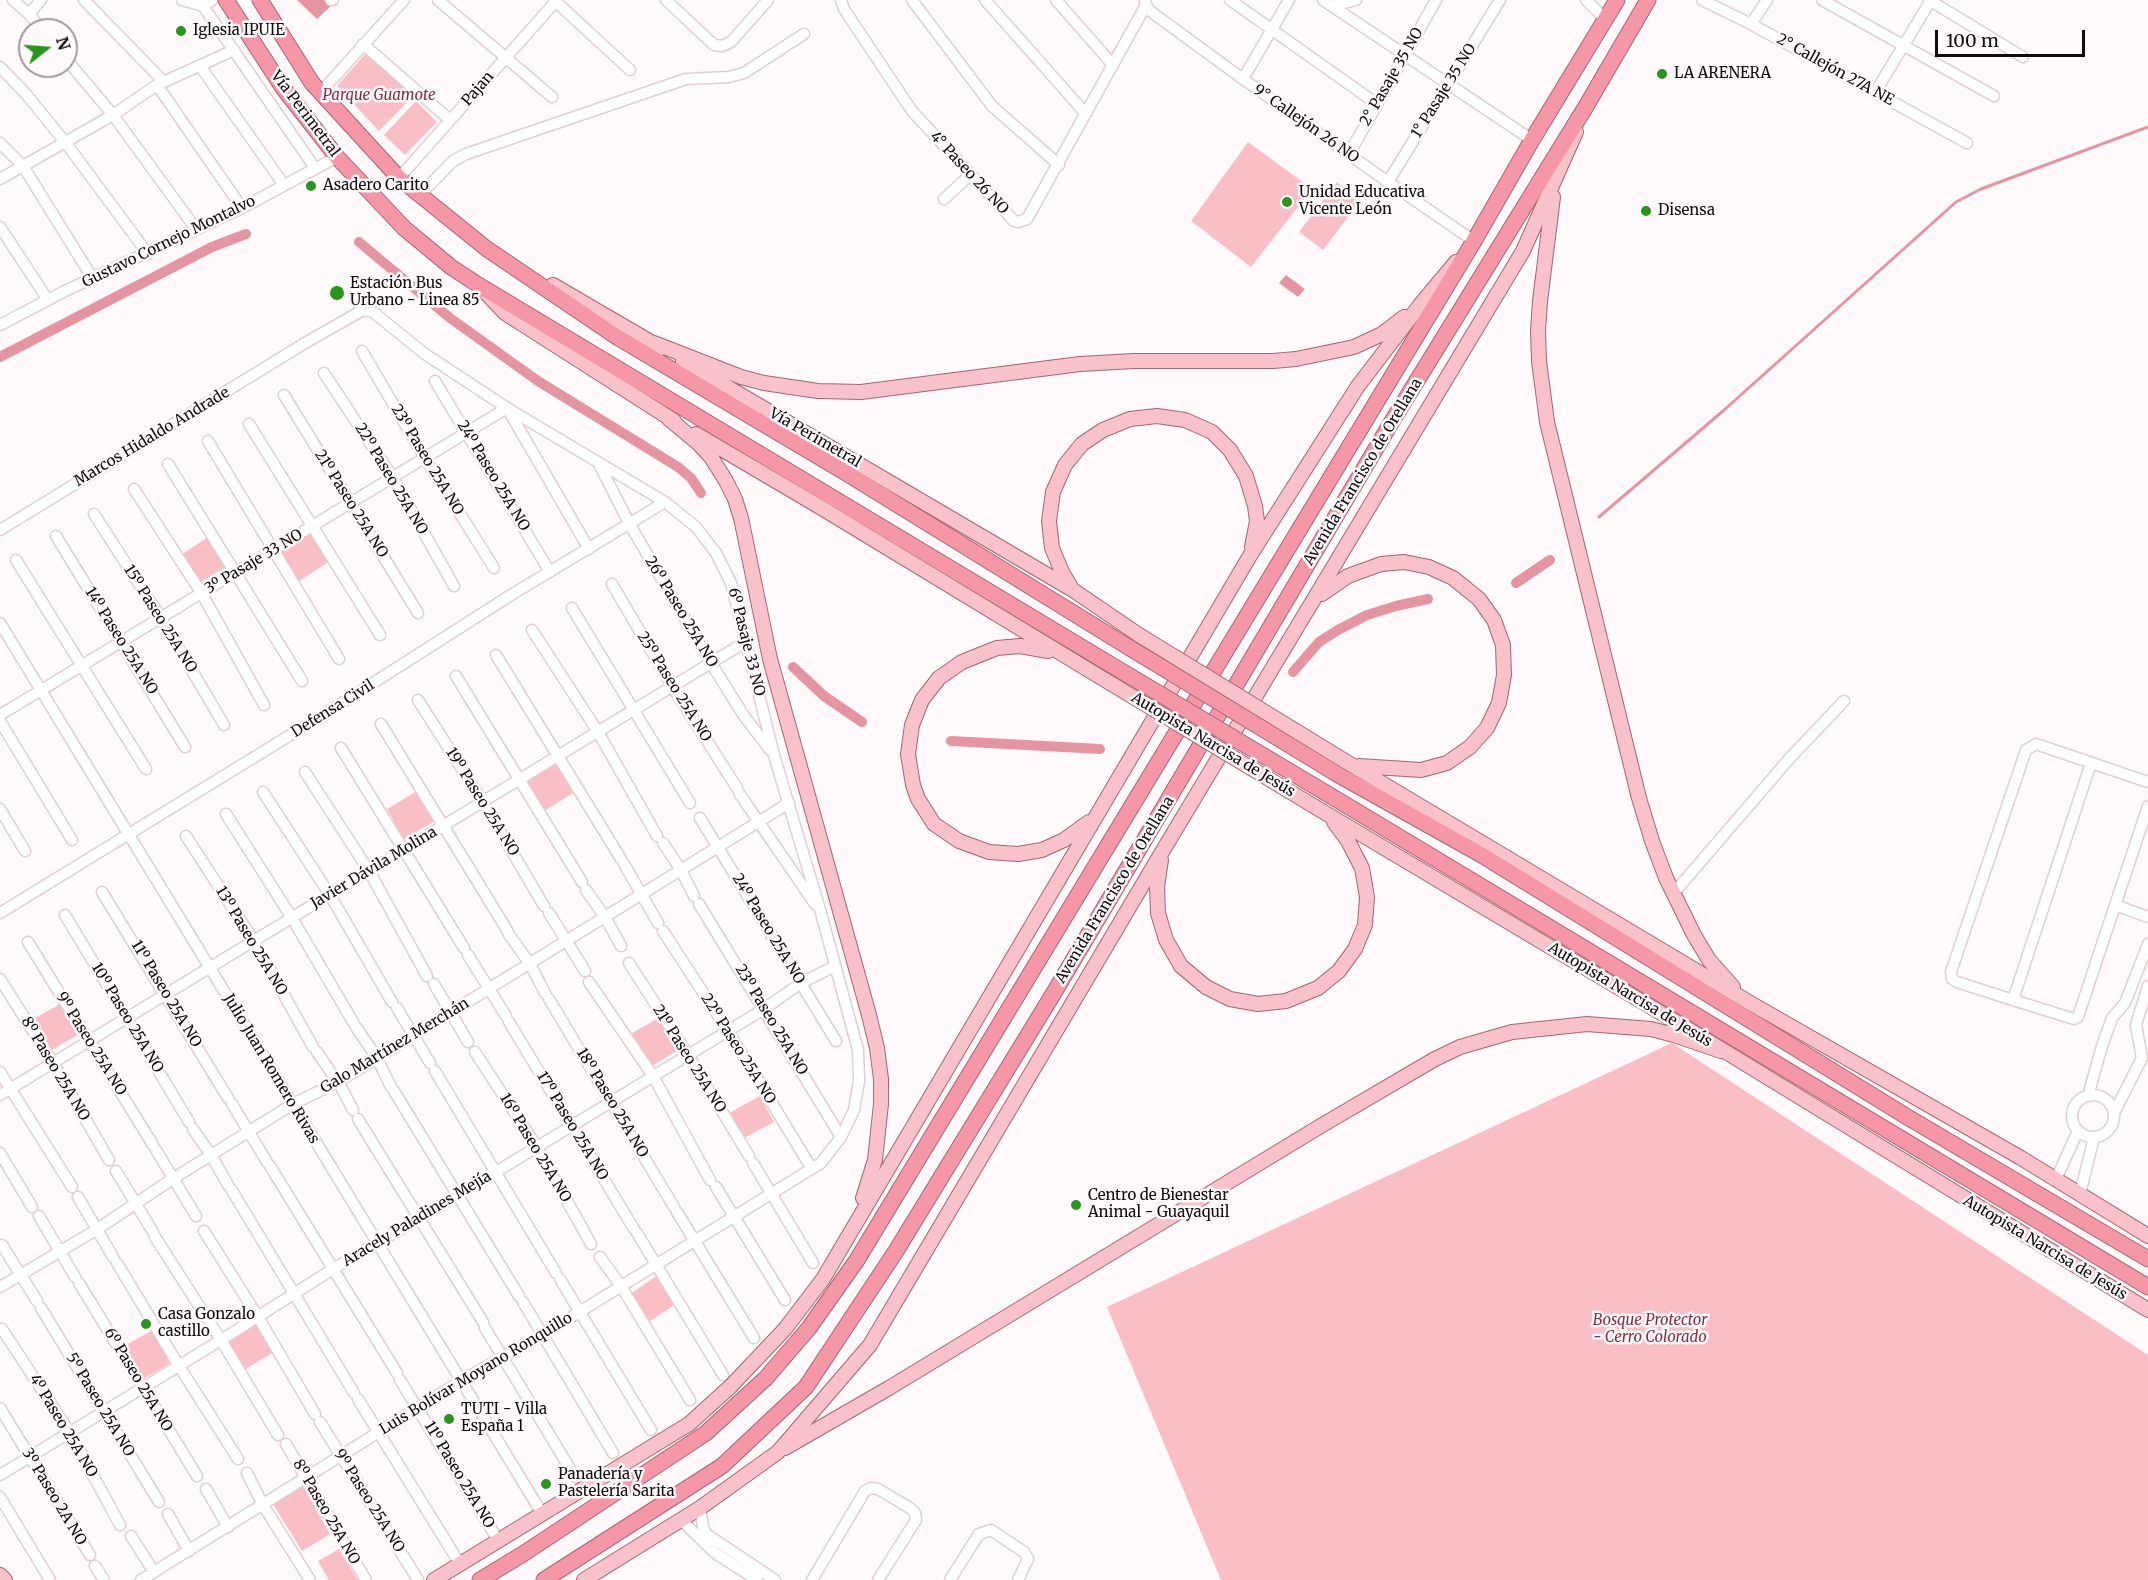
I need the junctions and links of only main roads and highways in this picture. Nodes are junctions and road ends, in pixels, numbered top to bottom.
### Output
1 (226, 0) edge
2 (260, 0) edge
3 (1617, 0) edge
4 (1648, 0) edge
5 (1585, 108) junction
6 (1556, 181) junction
7 (1474, 241) junction
8 (487, 249) junction
9 (480, 286) junction
10 (1419, 305) junction
11 (654, 343) junction
12 (668, 418) junction
13 (1251, 554) junction
14 (1073, 591) junction
15 (1313, 601) junction
16 (1059, 654) junction
17 (1118, 669) joint
18 (1110, 683) joint
19 (1345, 767) junction
20 (1322, 812) junction
21 (1095, 817) junction
22 (1162, 852) junction
23 (1752, 1004) junction
24 (1721, 1051) junction
25 (854, 1226) junction
26 (2148, 1236) edge
27 (2148, 1259) edge
28 (2148, 1287) edge
29 (2148, 1310) edge
30 (778, 1452) junction
31 (0, 1575) edge
32 (5, 1580) edge
33 (434, 1580) edge
34 (480, 1580) edge
35 (544, 1580) edge
36 (584, 1580) edge

1 - 9 highway, Vía Perimetral
2 - 8 highway, Vía Perimetral
3 - 7 highway, Avenida Francisco de Orellana
4 - 5 highway, Avenida Francisco de Orellana
5 - 6 main road, Avenida Francisco de Orellana
5 - 35 highway, Avenida Francisco de Orellana
6 - 15 main road, Avenida Francisco de Orellana
6 - 23 main road
7 - 10 main road, Avenida Francisco de Orellana
7 - 34 highway, Avenida Francisco de Orellana
8 - 11 main road, Vía Perimetral
8 - 19 highway, Vía Perimetral, bridge
9 - 12 main road, Vía Perimetral
9 - 17 highway, Vía Perimetral
10 - 11 main road
10 - 13 main road, Avenida Francisco de Orellana
11 - 14 main road, Vía Perimetral
12 - 16 main road, Vía Perimetral
12 - 25 main road
13 - 14 main road
13 - 21 main road, Avenida Francisco de Orellana
14 - 19 main road, Vía Perimetral, bridge
15 - 19 main road
15 - 22 main road, Avenida Francisco de Orellana
16 - 18 main road, Vía Perimetral
16 - 21 main road
17 - 28 highway, Autopista Narcisa de Jesús, bridge
18 - 20 main road, Autopista Narcisa de Jesús, bridge
19 - 23 main road
19 - 27 highway
20 - 22 main road
20 - 24 main road, Autopista Narcisa de Jesús
21 - 25 main road, Avenida Francisco de Orellana
22 - 30 main road, Avenida Francisco de Orellana
23 - 26 main road
24 - 29 main road, Autopista Narcisa de Jesús
24 - 30 main road
25 - 33 main road, Avenida Francisco de Orellana
30 - 36 main road, Avenida Francisco de Orellana
31 - 32 main road

